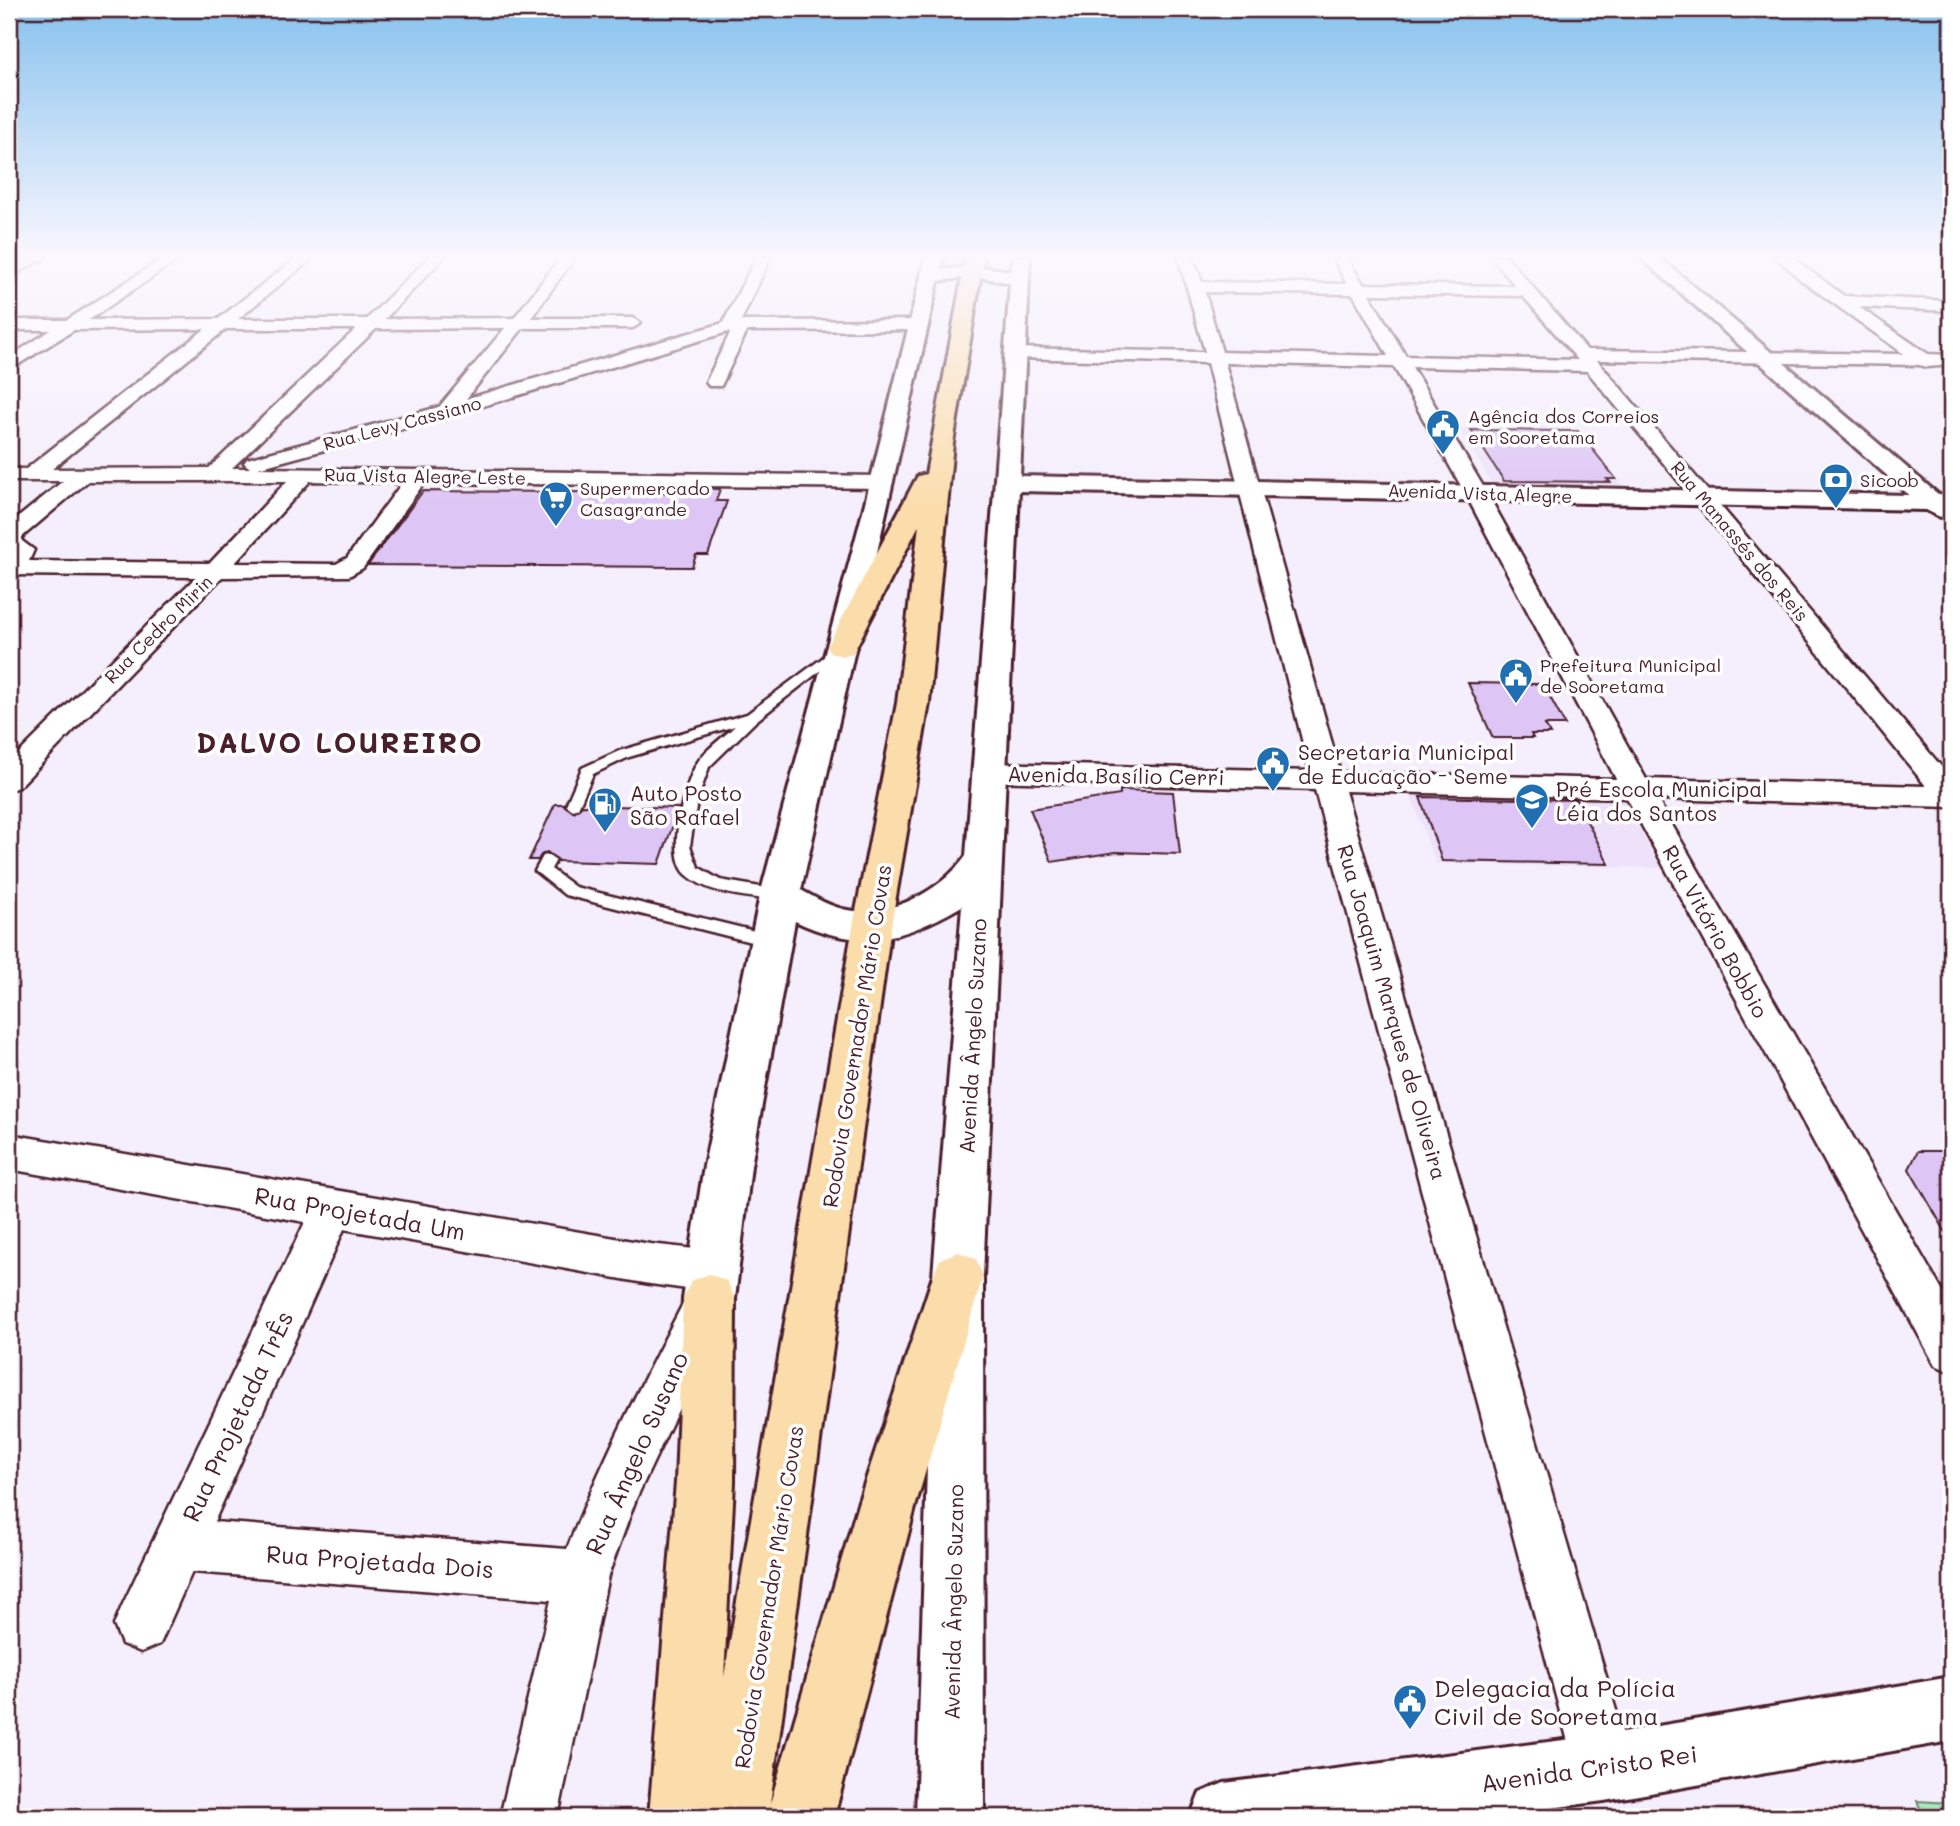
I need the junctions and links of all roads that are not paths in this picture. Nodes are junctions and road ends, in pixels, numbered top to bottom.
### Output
1 (45, 341) edge
2 (201, 341) edge
3 (353, 341) edge
4 (504, 341) edge
5 (679, 341) edge
6 (734, 341) edge
7 (915, 341) edge
8 (960, 341) edge
9 (1016, 341) edge
10 (1211, 341) edge
11 (1387, 341) edge
12 (1570, 341) edge
13 (1746, 341) edge
14 (1898, 341) edge
15 (1015, 353) junction
16 (1764, 357) junction
17 (1216, 359) junction
18 (1923, 359) junction
19 (1951, 360) edge
20 (1587, 361) junction
21 (1400, 363) junction
22 (9, 365) edge
23 (1951, 380) edge
24 (715, 382) dead end
25 (446, 411) junction
26 (941, 443) junction
27 (84, 474) junction
28 (214, 474) junction
29 (9, 475) edge
30 (31, 475) junction
31 (304, 475) junction
32 (418, 476) junction
33 (882, 482) junction
34 (1009, 483) junction
35 (1250, 488) junction
36 (1476, 493) junction
37 (1705, 498) junction
38 (1945, 508) edge
39 (12, 559) edge
40 (216, 570) junction
41 (842, 647) junction
42 (751, 718) junction
43 (988, 772) junction
44 (1327, 779) junction
45 (9, 780) edge
46 (1636, 788) junction
47 (1951, 797) edge
48 (573, 805) dead end
49 (548, 860) dead end
50 (982, 860) junction
51 (779, 895) junction
52 (873, 926) junction
53 (771, 941) junction
54 (9, 1152) edge
55 (333, 1207) junction
56 (958, 1276) junction
57 (711, 1285) junction
58 (1951, 1349) edge
59 (178, 1545) junction
60 (582, 1576) junction
61 (141, 1625) dead end
62 (1951, 1709) edge
63 (1604, 1768) junction
64 (529, 1817) edge
65 (683, 1817) edge
66 (734, 1817) edge
67 (800, 1817) edge
68 (950, 1817) edge
69 (1224, 1817) edge

1 - 22 street
2 - 30 street
3 - 28 street
4 - 25 street
5 - 25 street, Rua Levy Cassiano
6 - 24 street
7 - 33 main road
8 - 26 highway, Rodovia Governador Mário Covas
9 - 15 main road, Avenida Ângelo Suzano
10 - 17 street, Rua Joaquim Marques de Oliveira
11 - 21 street, Rua Vitório Bobbio
12 - 20 street, Rua Manassés dos Reis
13 - 16 main road
14 - 18 street
15 - 17 street
15 - 34 main road, Avenida Ângelo Suzano
16 - 18 street
16 - 20 street
16 - 38 main road
17 - 21 street
17 - 35 street, Rua Joaquim Marques de Oliveira
18 - 19 street
18 - 23 street
20 - 21 street
20 - 37 street, Rua Manassés dos Reis
21 - 36 street, Rua Vitório Bobbio
25 - 28 street, Rua Levy Cassiano
26 - 41 highway
26 - 52 highway, Rodovia Governador Mário Covas
27 - 28 street, Rua Vista Alegre Leste
27 - 30 street, Rua Vista Alegre Leste
27 - 39 street
28 - 31 street, Rua Vista Alegre Leste
29 - 30 street, Rua Vista Alegre Leste
31 - 32 street, Rua Vista Alegre Leste
31 - 40 street, Rua Cedro Mirin
32 - 33 street, Rua Vista Alegre Leste
32 - 40 street
33 - 41 main road
34 - 35 main road, Avenida Vista Alegre
34 - 43 main road, Avenida Ângelo Suzano
35 - 36 main road, Avenida Vista Alegre
35 - 44 street, Rua Joaquim Marques de Oliveira
36 - 37 main road, Avenida Vista Alegre
36 - 46 street, Rua Vitório Bobbio
37 - 38 main road, Avenida Vista Alegre
37 - 47 street, Rua Manassés dos Reis
39 - 40 street
40 - 45 street, Rua Cedro Mirin
41 - 42 lane
41 - 51 main road
42 - 48 lane
42 - 51 lane
43 - 44 street, Avenida Basílio Cerri
43 - 50 main road, Avenida Ângelo Suzano
44 - 46 street, Avenida Basílio Cerri
44 - 63 street, Rua Joaquim Marques de Oliveira
46 - 47 street, Avenida Basílio Cerri
46 - 58 street, Rua Vitório Bobbio
49 - 53 lane
50 - 52 main road
50 - 56 main road, Avenida Ângelo Suzano
51 - 52 main road
51 - 53 main road
52 - 66 highway, Rodovia Governador Mário Covas
53 - 57 main road
54 - 55 street, Rua Projetada Um
55 - 57 street, Rua Projetada Um
55 - 59 street, Rua Projetada TrÊs
56 - 67 highway
56 - 68 main road, Avenida Ângelo Suzano
57 - 60 street, Rua Ângelo Susano
57 - 65 highway
59 - 60 street, Rua Projetada Dois
59 - 61 street, Rua Projetada TrÊs
60 - 64 street, Rua Ângelo Susano
62 - 63 main road, Avenida Cristo Rei
63 - 69 main road, Avenida Cristo Rei

